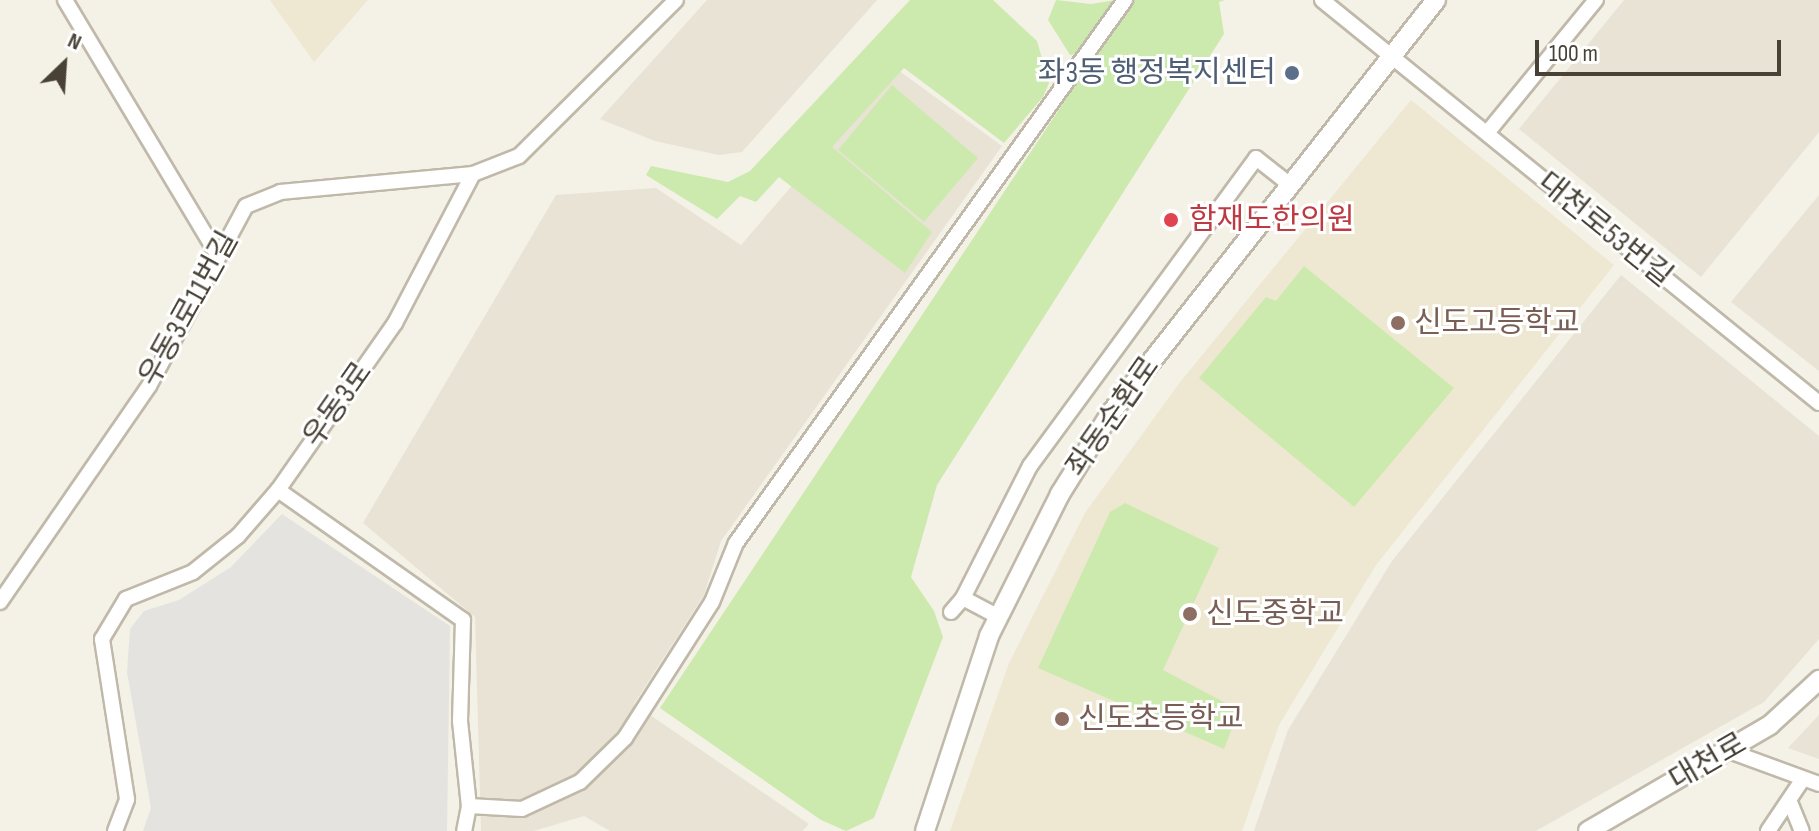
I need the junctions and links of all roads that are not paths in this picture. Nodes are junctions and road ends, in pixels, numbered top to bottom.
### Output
1 (65, 0) edge
2 (676, 0) edge
3 (1125, 0) edge
4 (1322, 0) edge
5 (1436, 0) edge
6 (1596, 0) edge
7 (1392, 56) junction
8 (1487, 133) junction
9 (473, 174) junction
10 (1289, 184) junction
11 (217, 254) junction
12 (1819, 403) edge
13 (278, 490) junction
14 (963, 598) junction
15 (0, 602) edge
16 (951, 612) dead end
17 (998, 617) junction
18 (1819, 680) edge
19 (1729, 751) junction
20 (1803, 779) junction
21 (1819, 784) edge
22 (1790, 802) junction
23 (469, 806) junction
24 (115, 831) edge
25 (464, 831) edge
26 (925, 831) edge
27 (1588, 831) edge
28 (1768, 831) edge
29 (1802, 831) edge

1 - 11 street
2 - 9 street
3 - 23 street
4 - 7 street
5 - 7 street, 좌동순환로
6 - 8 street
7 - 8 street, 대천로53번길
7 - 10 street, 좌동순환로
8 - 12 street, 대천로53번길
9 - 11 street, 우동3로11번길
9 - 13 street, 우동3로
10 - 14 street
10 - 17 street, 좌동순환로
11 - 15 street, 우동3로11번길
13 - 23 street
13 - 24 street, 우동3로
14 - 16 street
14 - 17 street
17 - 26 street, 좌동순환로
18 - 19 street, 대천로
19 - 20 street
19 - 27 street, 대천로
20 - 21 street
20 - 22 street
22 - 28 street
22 - 29 street
23 - 25 street

